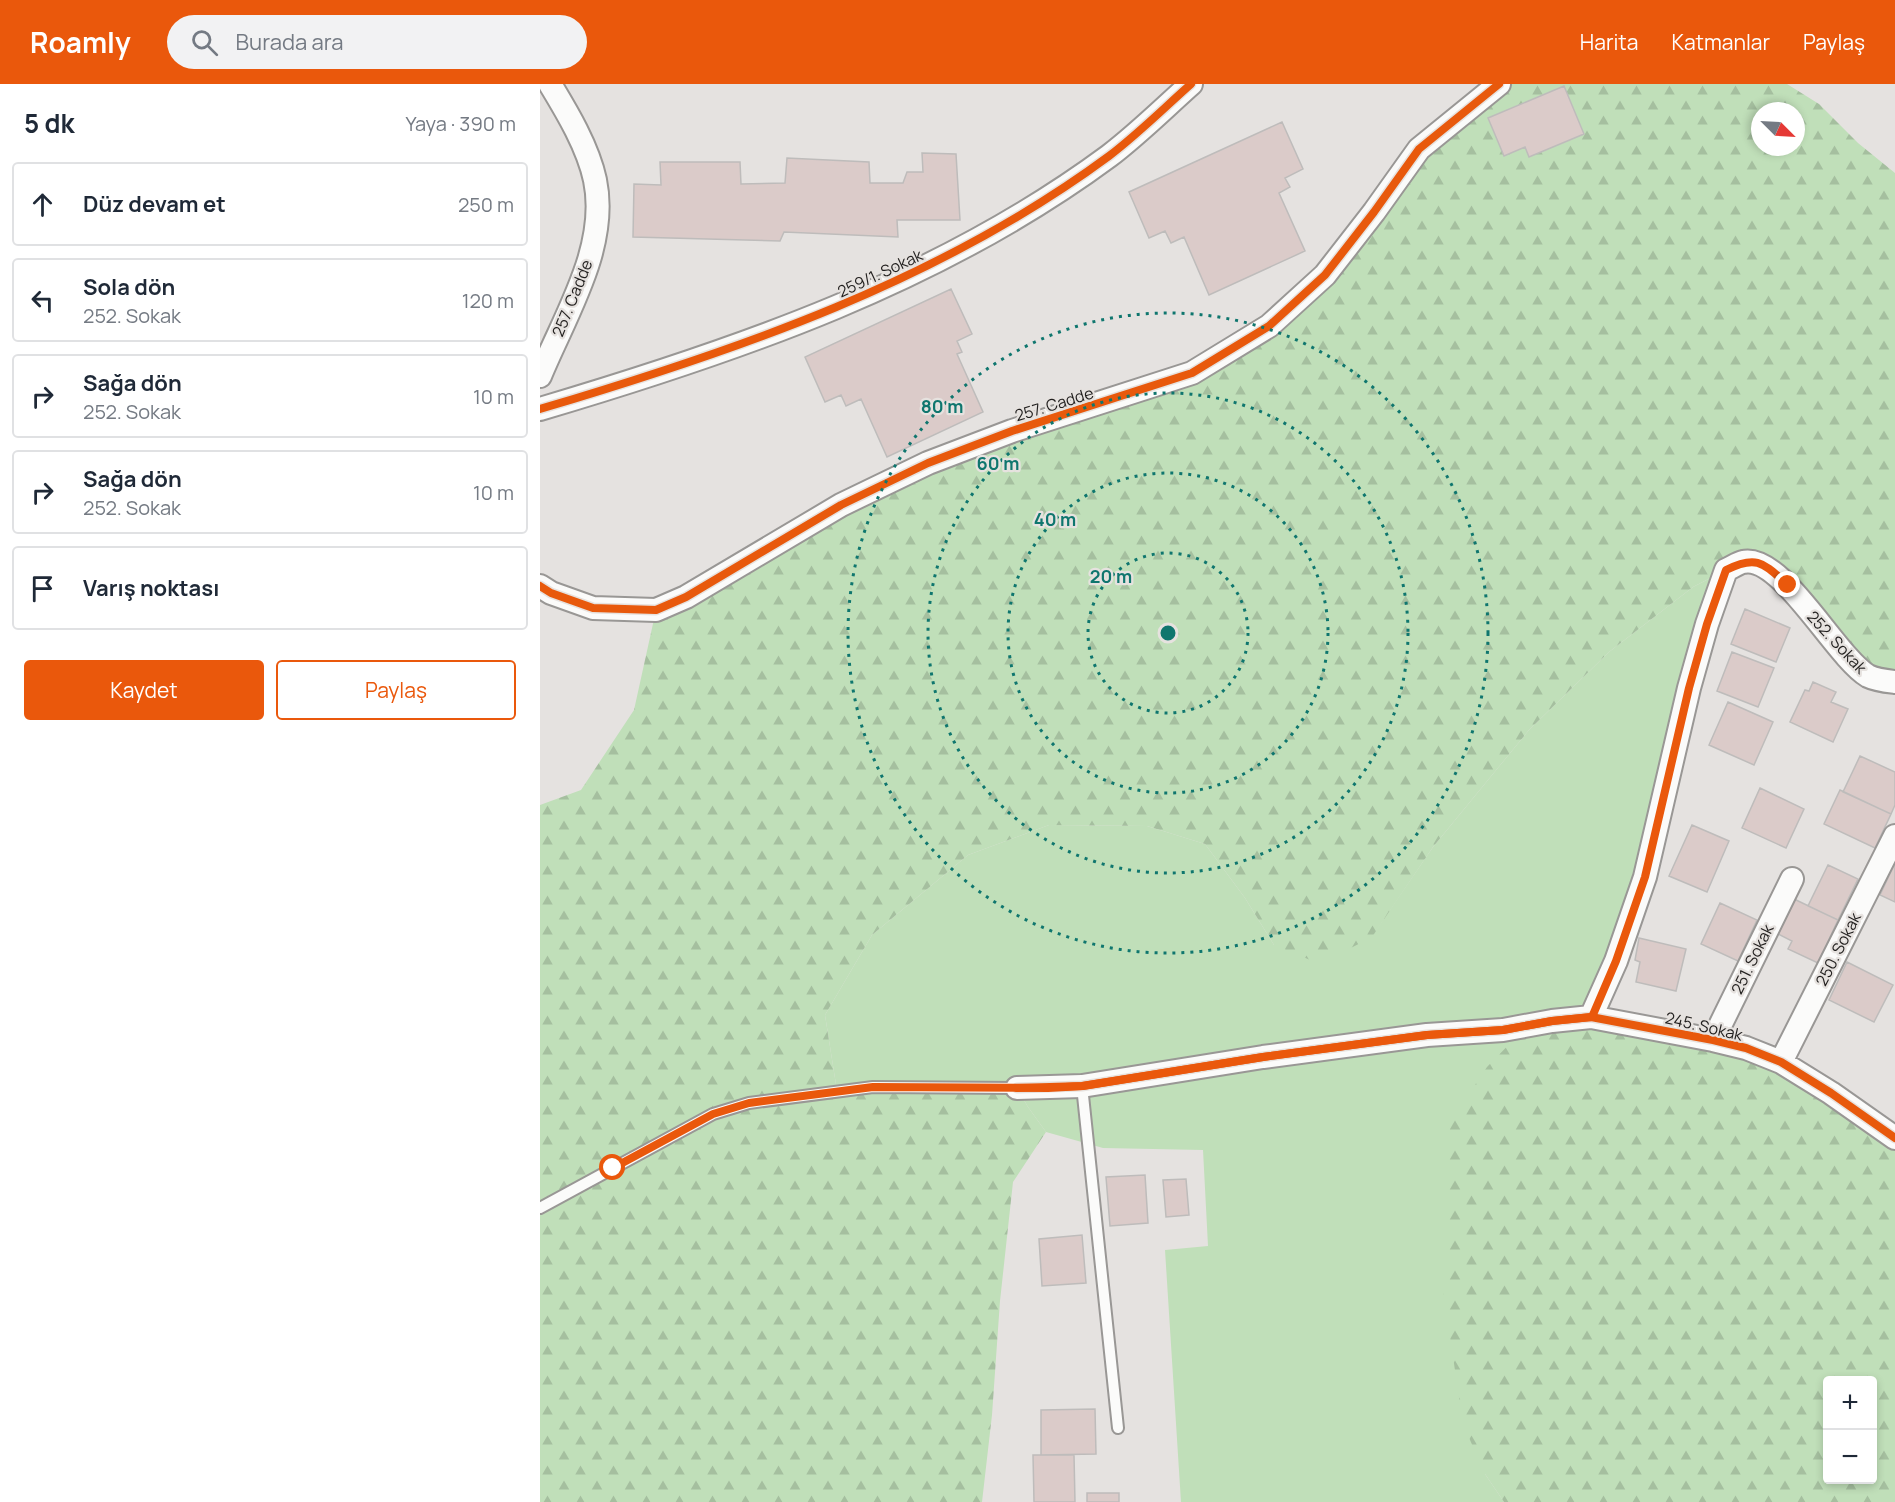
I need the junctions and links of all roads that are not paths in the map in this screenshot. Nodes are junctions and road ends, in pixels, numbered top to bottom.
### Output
1 (550, 84) edge
2 (1191, 84) edge
3 (1499, 84) edge
4 (540, 376) edge
5 (540, 410) edge
6 (540, 586) edge
7 (1895, 682) edge
8 (1895, 836) edge
9 (1791, 879) dead end
10 (1592, 1017) junction
11 (1713, 1040) junction
12 (1781, 1062) junction
13 (1083, 1086) junction
14 (1017, 1088) joint
15 (1895, 1138) edge
16 (540, 1208) edge
17 (1118, 1428) dead end

1 - 4 street, 257. Cadde
2 - 5 street, 259/1. Sokak
3 - 6 street, 257. Cadde
7 - 10 street, 252. Sokak
8 - 12 street, 250. Sokak
9 - 11 street, 251. Sokak
10 - 11 street, 245. Sokak
10 - 13 street, 245. Sokak
11 - 12 street, 245. Sokak
12 - 15 street, 245. Sokak
13 - 14 street, 245. Sokak
13 - 17 lane
14 - 16 lane

